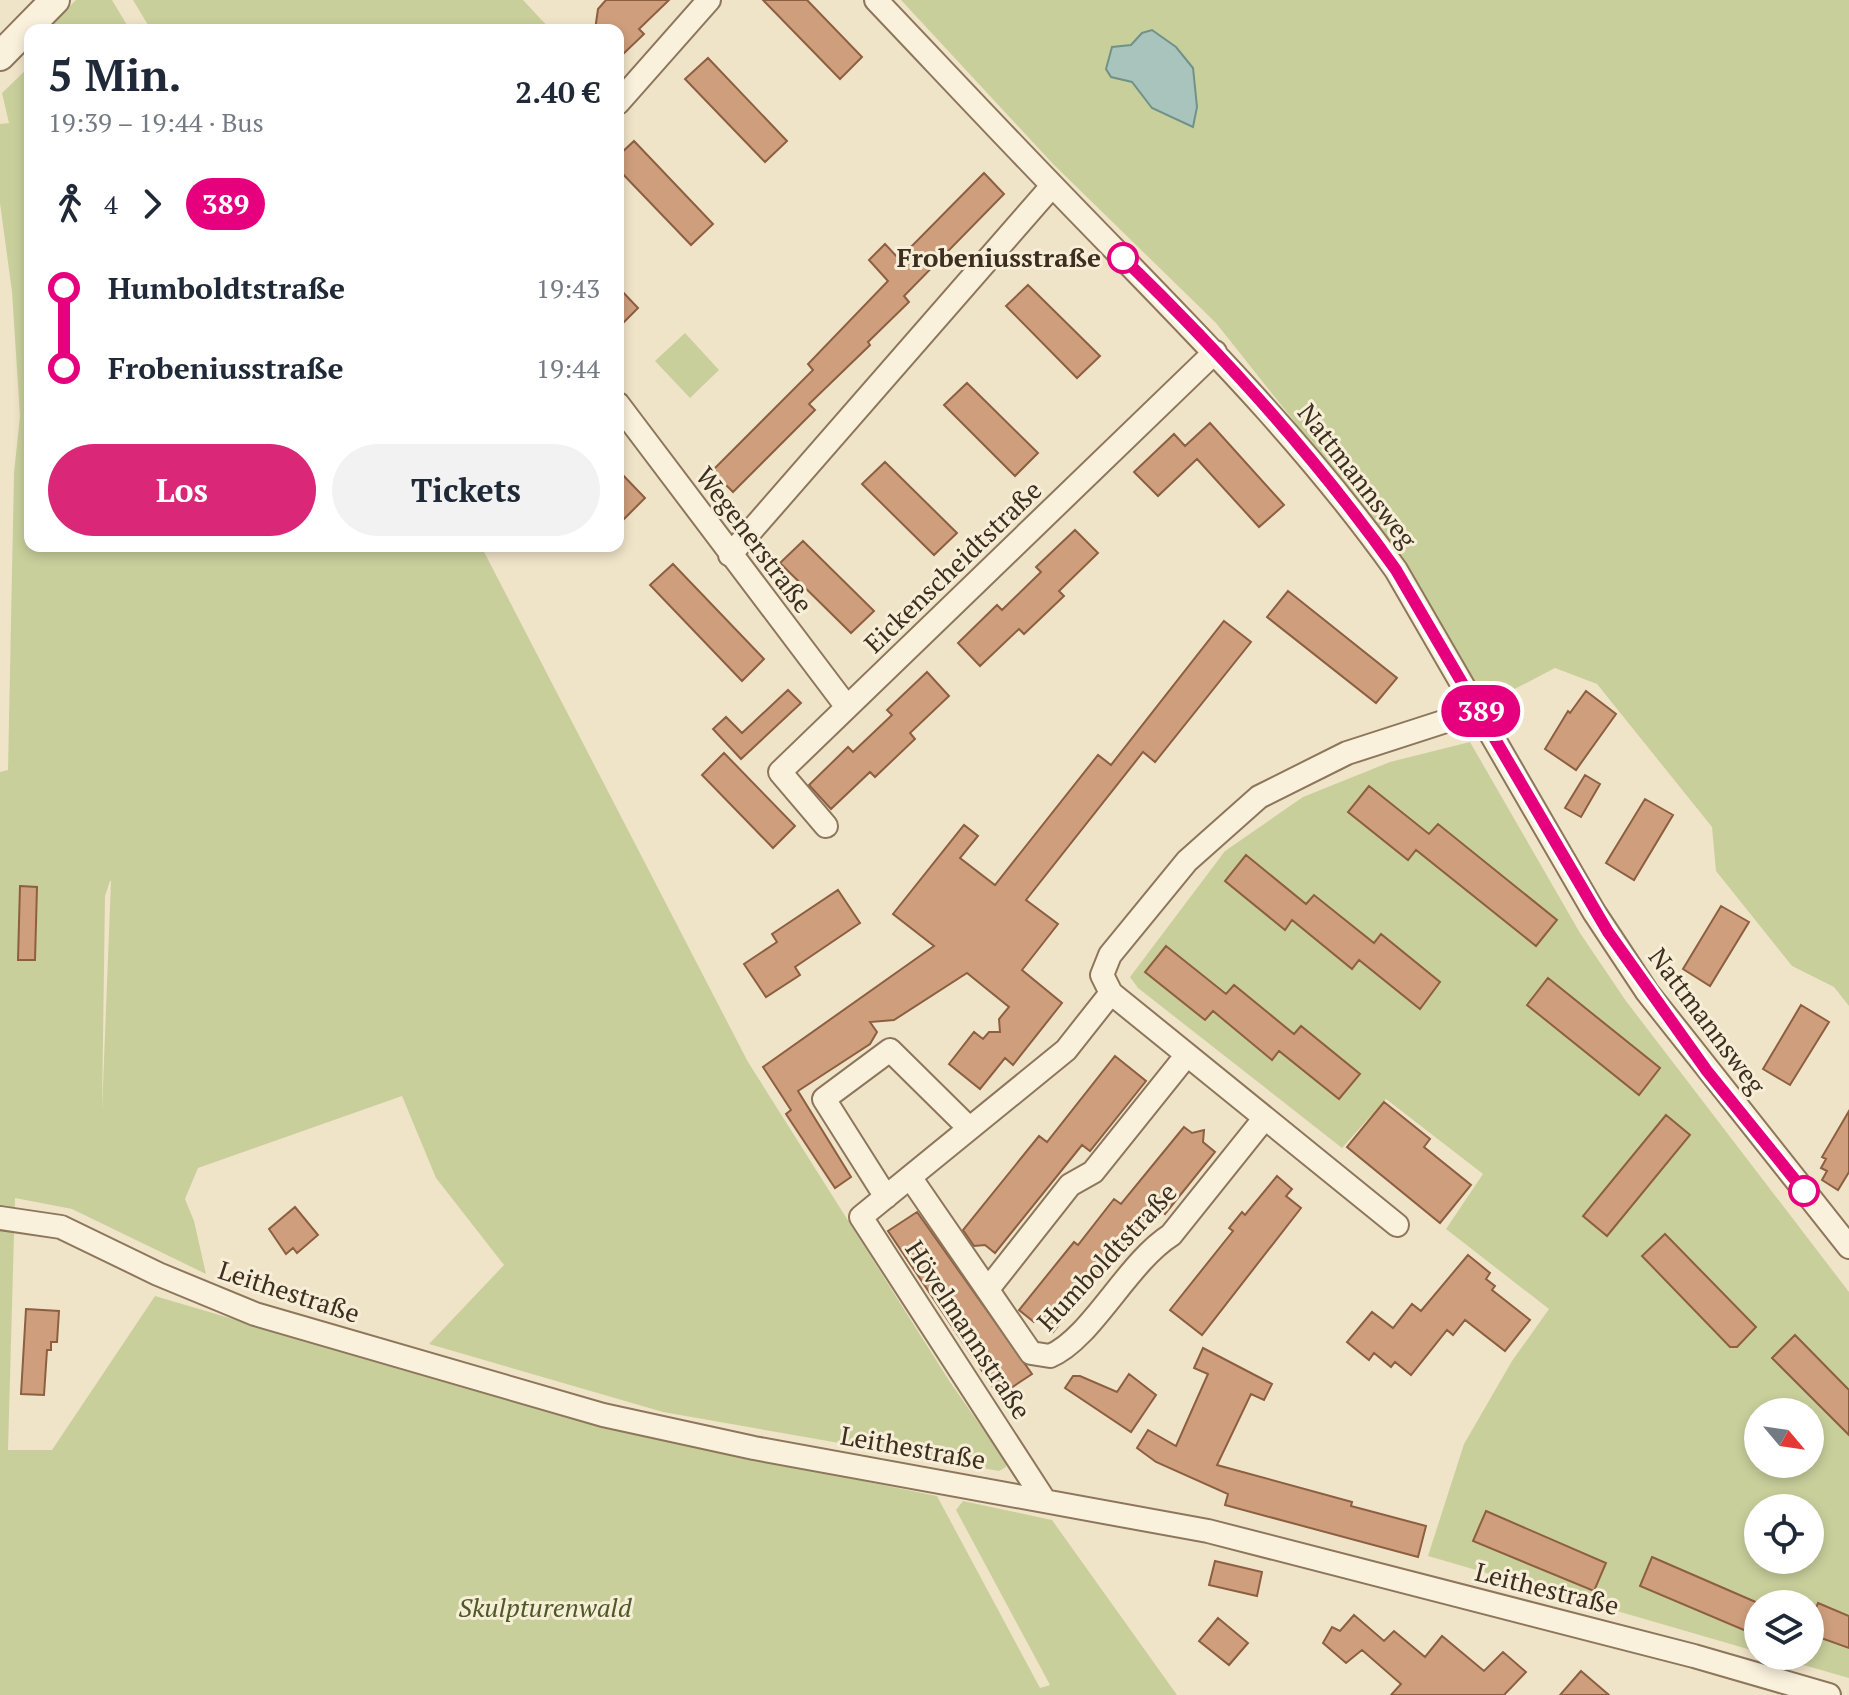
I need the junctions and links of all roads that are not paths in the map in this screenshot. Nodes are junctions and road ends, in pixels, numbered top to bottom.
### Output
1 (55, 0) edge
2 (709, 0) edge
3 (876, 0) edge
4 (31, 24) edge
5 (24, 32) edge
6 (0, 56) edge
7 (624, 96) edge
8 (1052, 186) junction
9 (1215, 352) junction
10 (624, 412) edge
11 (730, 555) junction
12 (847, 707) junction
13 (1480, 710) junction
14 (826, 826) dead end
15 (1111, 993) junction
16 (1186, 1056) junction
17 (1264, 1119) junction
18 (969, 1128) junction
19 (910, 1177) junction
20 (886, 1197) junction
21 (0, 1218) edge
22 (1397, 1225) dead end
23 (1849, 1247) edge
24 (988, 1289) junction
25 (1045, 1501) junction
26 (1829, 1695) edge

1 - 4 street
2 - 7 street
3 - 8 street, Nattmannsweg
5 - 6 street
8 - 9 street, Nattmannsweg
8 - 11 street
9 - 12 street, Eickenscheidtstraße
9 - 13 street, Nattmannsweg
10 - 11 street, Wegenerstraße
11 - 12 street, Wegenerstraße
12 - 14 street, Eickenscheidtstraße
13 - 15 street
13 - 23 street, Nattmannsweg
15 - 16 street
15 - 18 street, Hövelmannstraße
16 - 17 street
16 - 24 street
17 - 22 street
17 - 24 street, Humboldtstraße
18 - 19 street, Hövelmannstraße
18 - 20 street
19 - 20 street, Hövelmannstraße
19 - 24 street, Humboldtstraße
20 - 25 street, Hövelmannstraße
21 - 25 street, Leithestraße
25 - 26 street, Leithestraße

